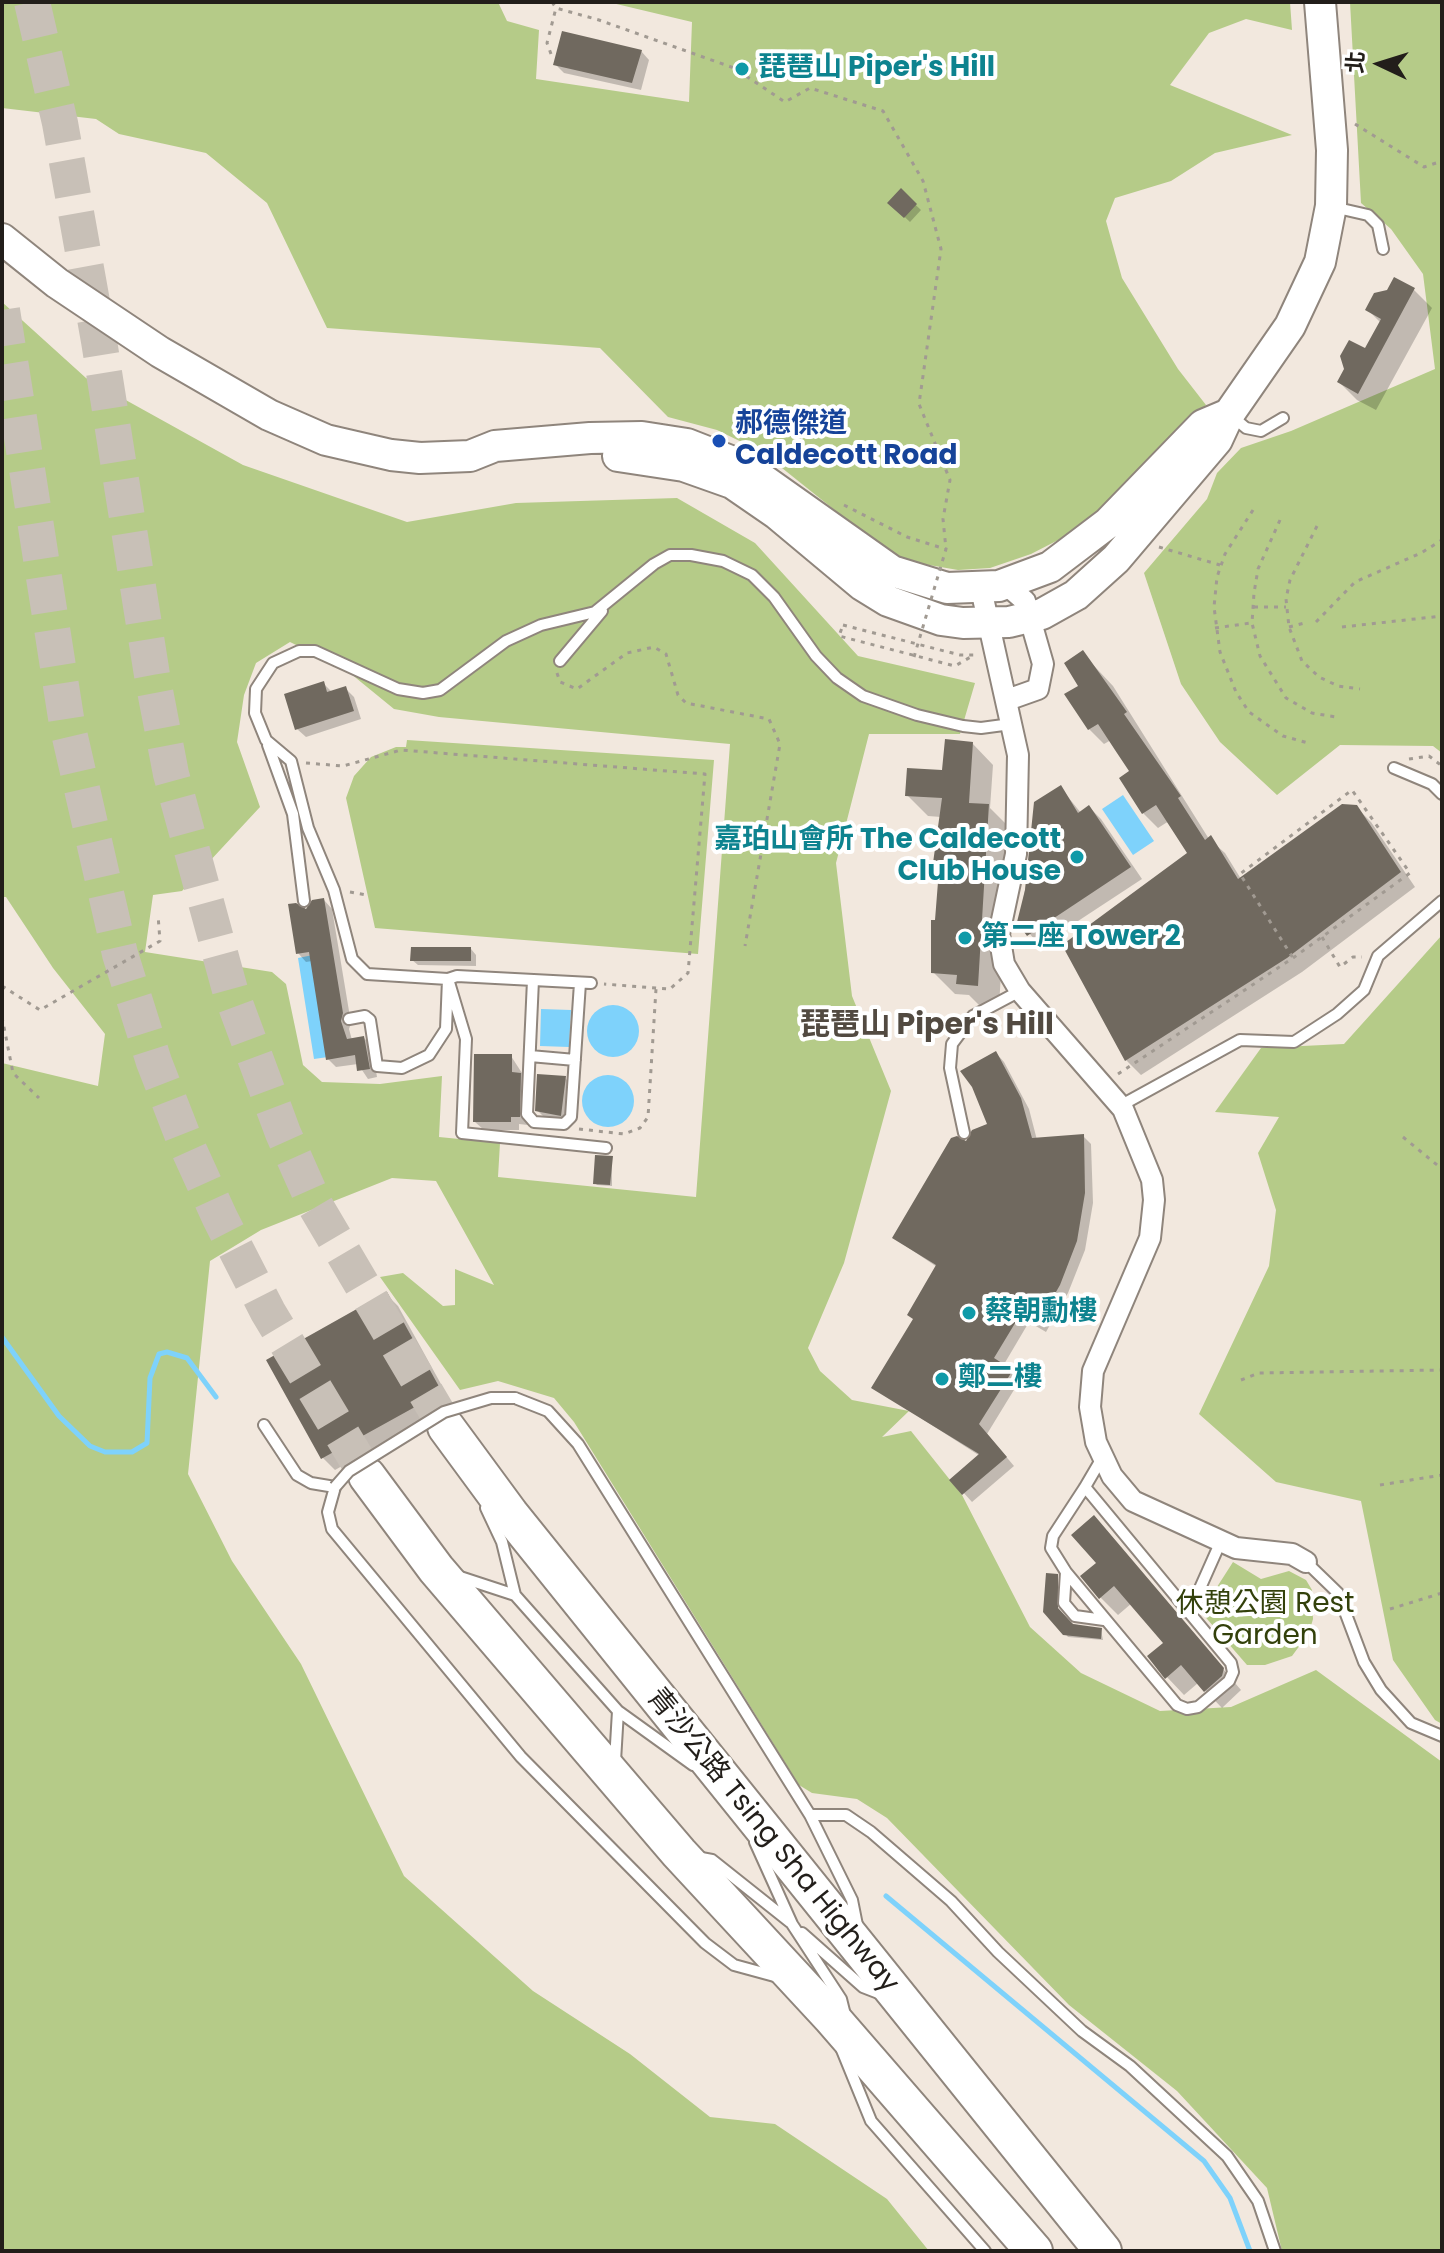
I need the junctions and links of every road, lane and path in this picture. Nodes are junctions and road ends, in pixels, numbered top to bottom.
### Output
1 (552, 2) edge
2 (1320, 2) edge
3 (556, 8) junction
4 (551, 54) dead end
5 (1353, 123) dead end
6 (1442, 161) edge
7 (1331, 206) junction
8 (2, 239) edge
9 (1383, 249) dead end
10 (1229, 414) junction
11 (1283, 418) dead end
12 (470, 456) junction
13 (840, 504) dead end
14 (1253, 510) dead end
15 (1280, 520) dead end
16 (1317, 526) dead end
17 (1442, 540) edge
18 (1158, 547) dead end
19 (946, 549) junction
20 (1220, 565) junction
21 (990, 588) junction
22 (609, 602) junction
23 (1254, 607) junction
24 (1287, 607) junction
25 (1442, 616) edge
26 (1030, 618) junction
27 (1308, 622) dead end
28 (1316, 622) dead end
29 (1252, 623) junction
30 (987, 624) junction
31 (1289, 627) junction
32 (1342, 627) dead end
33 (1215, 628) junction
34 (914, 657) junction
35 (560, 661) joint
36 (1360, 689) dead end
37 (1007, 700) junction
38 (1336, 717) dead end
39 (1013, 724) junction
40 (266, 740) junction
41 (1308, 743) dead end
42 (291, 761) junction
43 (1394, 768) dead end
44 (1442, 794) edge
45 (304, 901) dead end
46 (1442, 901) edge
47 (158, 915) dead end
48 (1322, 937) junction
49 (745, 946) dead end
50 (1378, 956) junction
51 (1293, 958) junction
52 (448, 979) junction
53 (533, 980) junction
54 (586, 983) junction
55 (2, 986) edge
56 (656, 989) junction
57 (1020, 991) junction
58 (2, 1017) edge
59 (349, 1019) dead end
60 (530, 1056) junction
61 (575, 1060) junction
62 (1115, 1076) dead end
63 (39, 1098) dead end
64 (1123, 1109) junction
65 (564, 1124) junction
66 (964, 1133) dead end
67 (1403, 1137) dead end
68 (606, 1148) dead end
69 (1442, 1169) edge
70 (1442, 1370) edge
71 (1241, 1380) dead end
72 (264, 1425) dead end
73 (446, 1427) joint
74 (1102, 1458) junction
75 (1442, 1475) edge
76 (351, 1481) junction
77 (1380, 1485) dead end
78 (1085, 1487) junction
79 (1221, 1541) junction
80 (1306, 1562) joint
81 (436, 1569) junction
82 (1066, 1572) junction
83 (1442, 1593) edge
84 (515, 1595) junction
85 (1390, 1609) dead end
86 (1189, 1613) junction
87 (1104, 1620) junction
88 (618, 1711) junction
89 (1442, 1736) edge
90 (614, 1775) junction
91 (742, 1800) junction
92 (810, 1815) junction
93 (679, 1853) junction
94 (792, 1924) junction
95 (864, 1955) junction
96 (799, 1983) junction
97 (903, 2003) junction
98 (842, 2030) junction
99 (985, 2251) edge
100 (1034, 2251) edge
101 (1103, 2251) edge
102 (1275, 2251) edge

1 - 3 path
2 - 7 main road
3 - 4 path
3 - 19 path
5 - 6 path
7 - 9 lane
7 - 10 main road
8 - 12 main road
10 - 11 lane
10 - 21 main road
10 - 26 main road
12 - 21 main road
12 - 30 main road
13 - 19 path
14 - 20 path
15 - 23 path
16 - 24 path
17 - 28 path
18 - 20 path
19 - 34 path, bridge
20 - 33 path
21 - 26 street
21 - 30 street
22 - 35 lane
22 - 39 lane
22 - 40 lane
23 - 24 path
23 - 29 path
24 - 31 path
25 - 32 path
26 - 30 main road
26 - 37 street
27 - 31 path
29 - 33 path
29 - 38 path
30 - 37 street
31 - 36 path
33 - 41 path
34 - 34 path
35 - 49 path
37 - 39 street
39 - 57 street
40 - 42 lane
40 - 45 lane
42 - 52 lane
42 - 56 path
43 - 44 lane
46 - 50 lane
47 - 55 path
48 - 50 path
48 - 51 path
48 - 51 path
50 - 64 lane
51 - 62 path
52 - 53 lane
52 - 59 lane
52 - 68 lane
53 - 54 lane
53 - 60 lane
54 - 56 path
54 - 61 lane
56 - 65 path
57 - 64 street
57 - 66 lane
58 - 63 path
60 - 61 lane
60 - 65 lane
61 - 65 lane
64 - 74 street
67 - 69 path
70 - 71 path
72 - 76 lane
73 - 84 lane
73 - 91 highway, 青沙公路 Tsing Sha Highway
74 - 78 lane
74 - 79 street
75 - 77 path
76 - 81 highway
76 - 92 lane, bridge
76 - 96 lane
78 - 82 lane
78 - 86 lane
79 - 80 street
79 - 86 lane
80 - 89 lane
81 - 84 lane
81 - 90 highway
82 - 87 lane
82 - 87 lane
83 - 85 path
84 - 88 lane
86 - 87 lane
88 - 90 lane
88 - 91 lane
90 - 93 highway
91 - 94 lane
91 - 95 highway, 青沙公路 Tsing Sha Highway
92 - 95 lane
92 - 102 lane
93 - 94 lane
93 - 96 highway
94 - 97 lane
94 - 98 lane
95 - 97 highway, 青沙公路 Tsing Sha Highway
96 - 98 highway
97 - 101 highway, 青沙公路 Tsing Sha Highway
98 - 99 lane
98 - 100 highway

